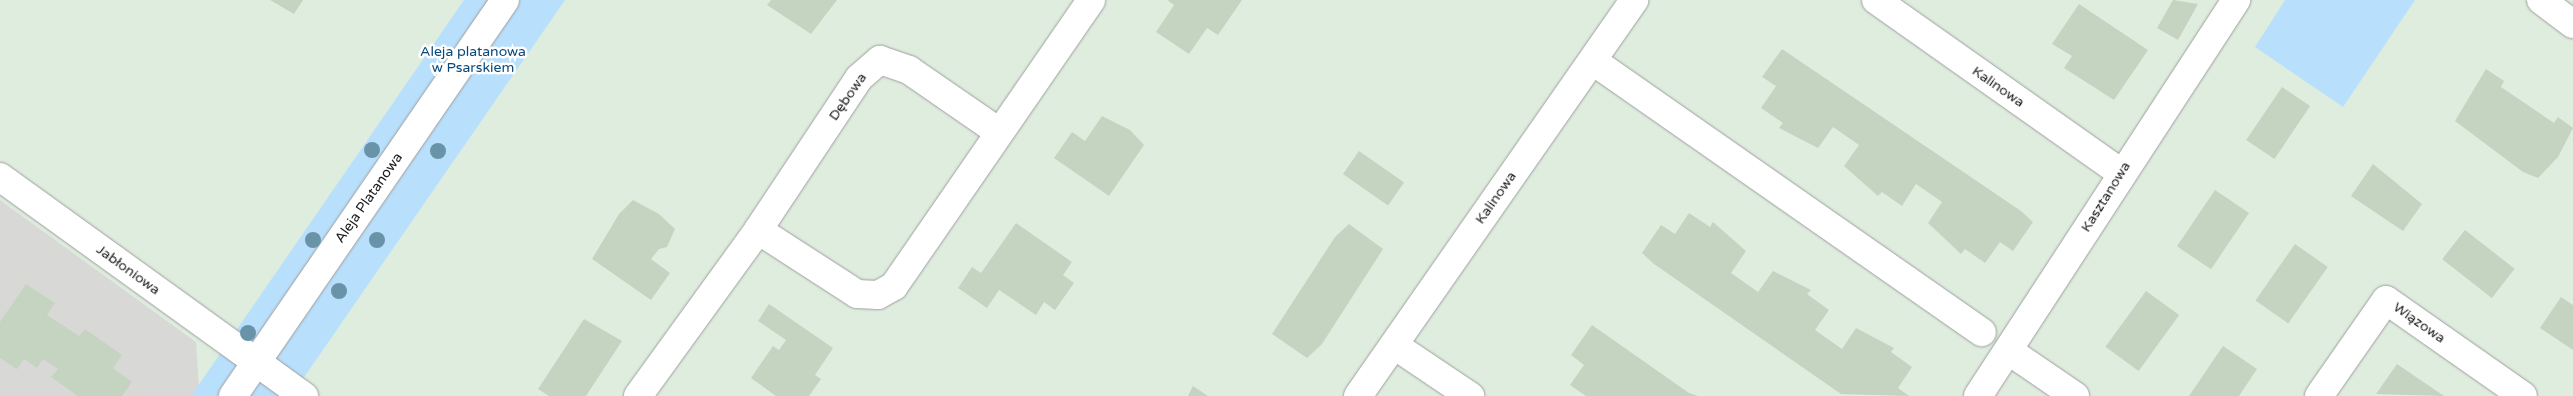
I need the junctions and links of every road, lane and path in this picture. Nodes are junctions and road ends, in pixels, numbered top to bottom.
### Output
1 (505, 0) edge
2 (1091, 0) edge
3 (1634, 0) edge
4 (1876, 0) edge
5 (2236, 0) edge
6 (2541, 0) edge
7 (2573, 24) edge
8 (1593, 61) junction
9 (999, 132) junction
10 (2121, 173) junction
11 (0, 177) edge
12 (758, 230) junction
13 (1982, 332) dead end
14 (1394, 345) junction
15 (2009, 351) junction
16 (256, 362) junction
17 (233, 396) edge
18 (304, 396) edge
19 (638, 396) edge
20 (1358, 396) edge
21 (1470, 396) edge
22 (1978, 396) edge
23 (2074, 396) edge
24 (2319, 396) edge
25 (2523, 396) edge

1 - 16 street, Aleja Platanowa
2 - 9 street
3 - 8 street, Kalinowa
4 - 10 street, Kalinowa
5 - 10 street, Kasztanowa
6 - 7 street
8 - 13 street
8 - 14 street, Kalinowa
9 - 12 street
9 - 12 street, Dębowa
10 - 15 street, Kasztanowa
11 - 16 street, Jabłoniowa
12 - 19 street, Dębowa
14 - 20 street, Kalinowa
14 - 21 street
15 - 22 street, Kasztanowa
15 - 23 street
16 - 17 street, Aleja Platanowa
16 - 18 street, Jabłoniowa
24 - 25 street, Wiązowa

